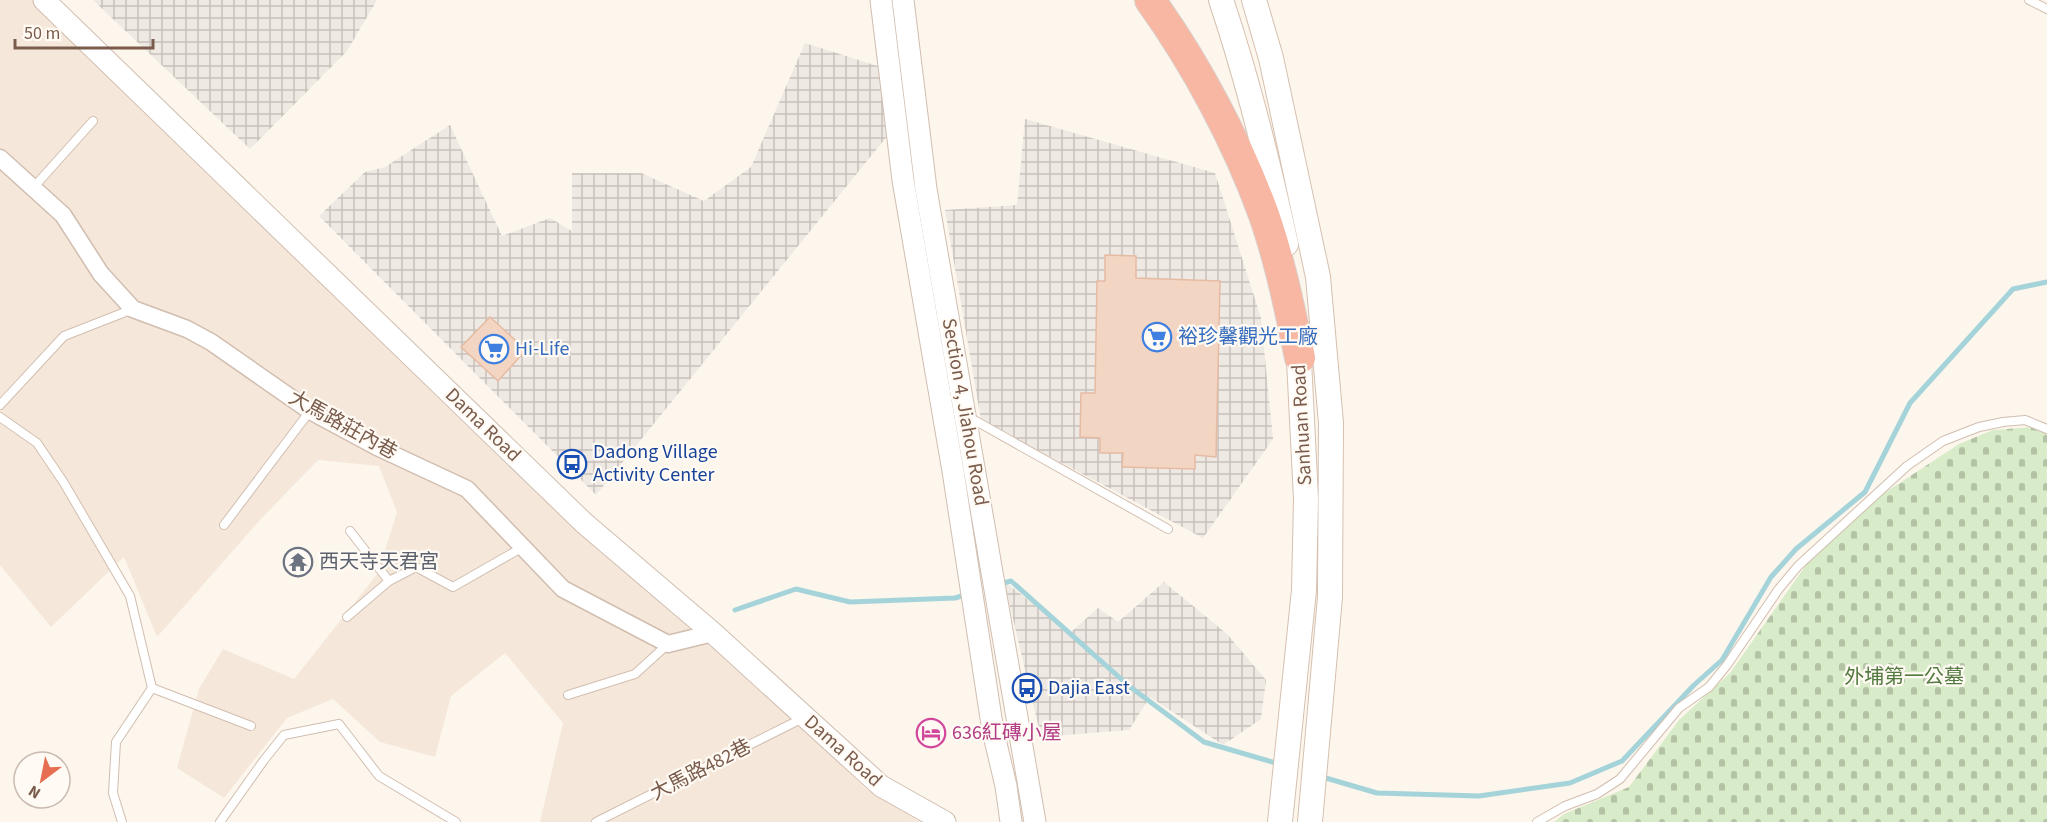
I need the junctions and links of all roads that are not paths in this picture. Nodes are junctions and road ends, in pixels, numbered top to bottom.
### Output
1 (44, 0) edge
2 (881, 0) edge
3 (903, 0) edge
4 (1150, 0) edge
5 (1221, 0) edge
6 (1254, 0) edge
7 (2029, 0) edge
8 (2047, 9) edge
9 (93, 121) dead end
10 (0, 158) edge
11 (33, 188) junction
12 (133, 309) junction
13 (1300, 358) junction
14 (0, 405) edge
15 (310, 411) junction
16 (965, 415) junction
17 (0, 417) edge
18 (2047, 429) edge
19 (224, 525) dead end
20 (1168, 529) dead end
21 (350, 531) dead end
22 (523, 547) junction
23 (389, 581) junction
24 (348, 617) dead end
25 (713, 633) junction
26 (668, 644) junction
27 (152, 688) junction
28 (568, 695) dead end
29 (806, 716) junction
30 (251, 726) dead end
31 (609, 820) edge
32 (122, 822) edge
33 (220, 822) edge
34 (456, 822) edge
35 (596, 822) edge
36 (945, 822) edge
37 (1011, 822) edge
38 (1035, 822) edge
39 (1280, 822) edge
40 (1310, 822) edge
41 (1537, 822) edge

1 - 25 street, Dama Road
2 - 37 street, Section 4, Jiahou Road
3 - 16 street, Section 4, Jiahou Road
4 - 13 highway
5 - 13 main road, Sanhuan Road
6 - 40 main road, Sanhuan Road
7 - 8 lane
9 - 11 lane
10 - 11 street, 大馬路莊內巷
11 - 12 street, 大馬路莊內巷
12 - 14 lane
12 - 15 street, 大馬路莊內巷
13 - 39 main road, Sanhuan Road
15 - 19 lane
15 - 22 street, 大馬路莊內巷
16 - 20 lane
16 - 38 street, Section 4, Jiahou Road
17 - 27 lane
18 - 41 lane
21 - 23 lane
22 - 23 lane
22 - 26 street, 大馬路莊內巷
23 - 24 lane
25 - 26 street
25 - 29 street, Dama Road
26 - 28 lane
27 - 30 lane
27 - 32 lane
29 - 31 lane, 大馬路482巷
29 - 36 street, Dama Road
31 - 35 lane, 大馬路482巷
33 - 34 lane

